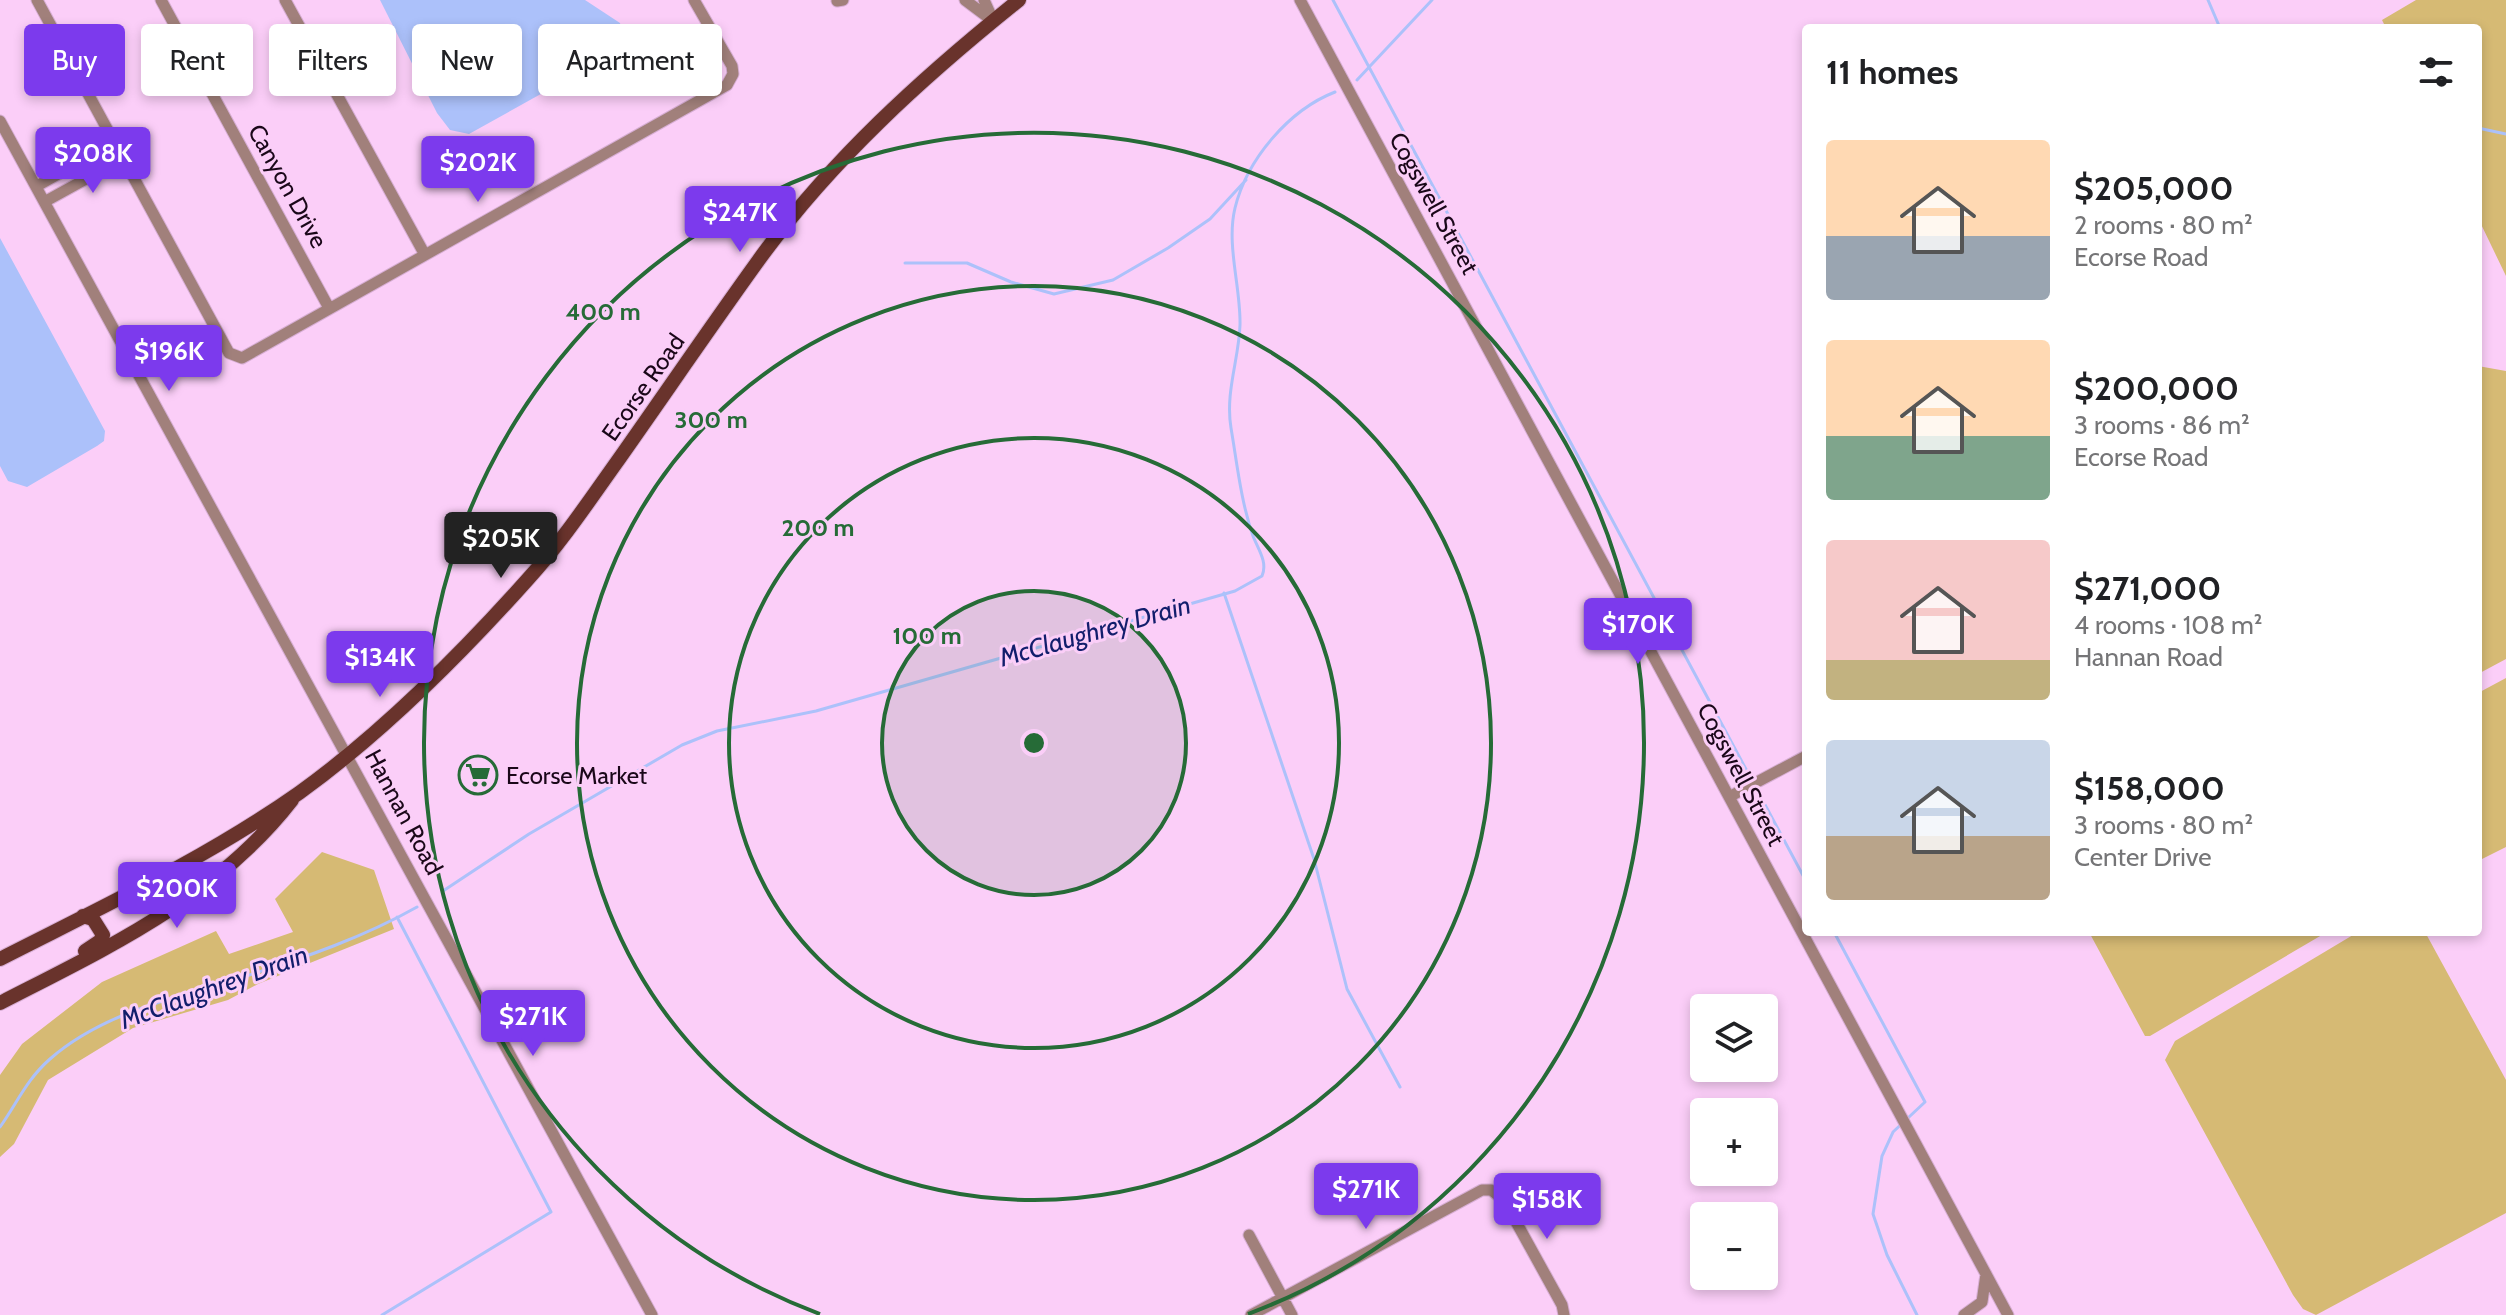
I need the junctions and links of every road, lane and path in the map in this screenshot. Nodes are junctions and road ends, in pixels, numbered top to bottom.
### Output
1 (37, 0) edge
2 (161, 0) edge
3 (285, 0) edge
4 (694, 0) edge
5 (965, 0) edge
6 (984, 0) edge
7 (1019, 0) edge
8 (1300, 0) edge
9 (993, 21) junction
10 (0, 121) edge
11 (115, 142) junction
12 (124, 158) junction
13 (37, 186) junction
14 (46, 201) junction
15 (425, 255) junction
16 (329, 308) junction
17 (347, 754) junction
18 (1802, 758) edge
19 (297, 794) junction
20 (1729, 797) junction
21 (83, 916) junction
22 (1802, 932) edge
23 (1804, 936) edge
24 (0, 959) edge
25 (2, 1002) edge
26 (1249, 1235) dead end
27 (1986, 1274) junction
28 (1282, 1298) junction
29 (652, 1315) edge
30 (1251, 1315) edge
31 (1292, 1315) edge
32 (1564, 1315) edge
33 (1964, 1315) edge
34 (2008, 1315) edge

1 - 11 street
2 - 16 street, Canyon Drive
3 - 15 street
4 - 15 street
5 - 9 street
6 - 9 street
7 - 9 main road, Ecorse Road
8 - 20 street, Cogswell Street
9 - 17 main road, Ecorse Road
10 - 13 street, Hannan Road
11 - 12 street
11 - 13 street
12 - 14 street
12 - 16 street
13 - 14 street, Hannan Road
14 - 17 street, Hannan Road
15 - 16 street
17 - 19 main road, Ecorse Road
17 - 29 street, Hannan Road
18 - 20 street
19 - 21 main road, Ecorse Road
19 - 25 main road, Ecorse Road
20 - 22 street, Cogswell Street
21 - 24 main road, Ecorse Road
21 - 25 main road
23 - 27 street, Cogswell Street
26 - 28 street
27 - 33 street
27 - 34 street, Cogswell Street
28 - 30 street
28 - 31 street
28 - 32 street

